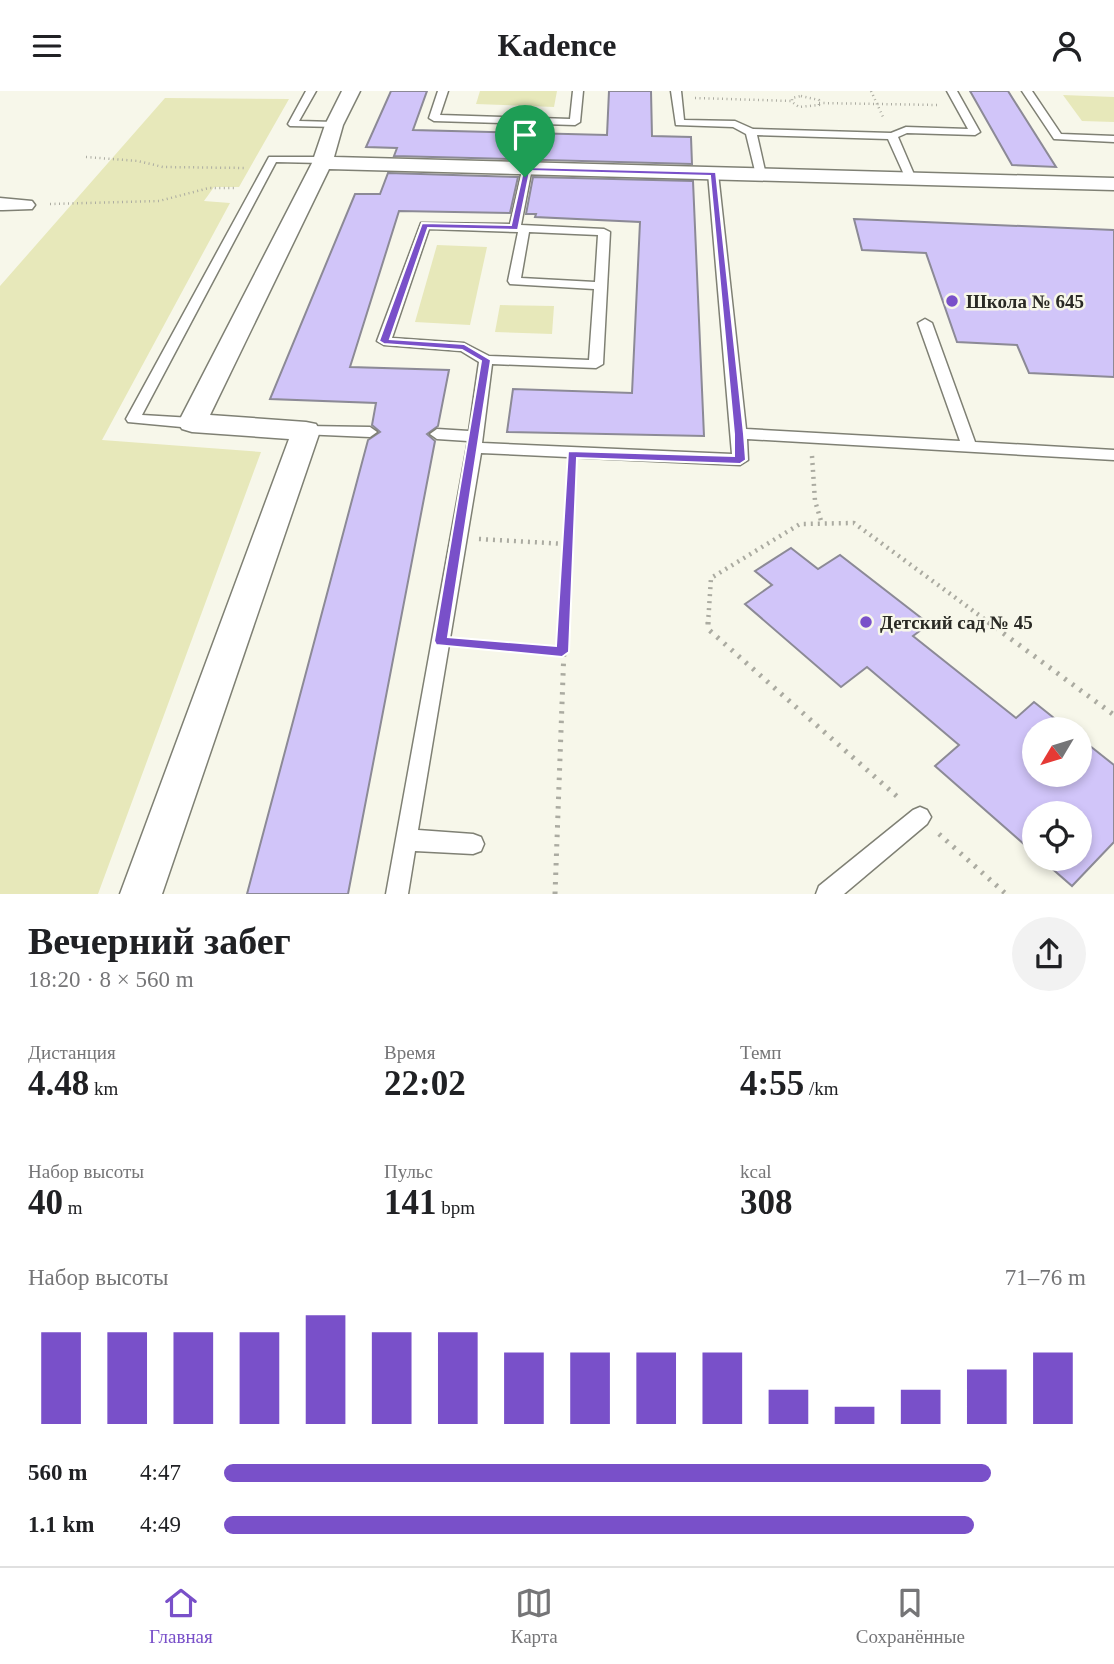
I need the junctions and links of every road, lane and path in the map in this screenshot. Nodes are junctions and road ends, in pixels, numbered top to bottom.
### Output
1 (311, 91) edge
2 (351, 91) edge
3 (443, 91) edge
4 (578, 91) edge
5 (871, 91) edge
6 (952, 91) edge
7 (1027, 91) edge
8 (676, 94) edge
9 (792, 101) junction
10 (819, 103) junction
11 (877, 104) junction
12 (960, 105) junction
13 (334, 125) junction
14 (751, 132) junction
15 (892, 136) junction
16 (1114, 139) edge
17 (86, 157) dead end
18 (322, 161) junction
19 (269, 166) junction
20 (527, 168) junction
21 (713, 173) junction
22 (761, 175) junction
23 (911, 179) junction
24 (1114, 184) edge
25 (258, 188) junction
26 (3, 204) dead end
27 (48, 204) dead end
28 (25, 205) dead end
29 (519, 228) junction
30 (601, 286) junction
31 (925, 323) dead end
32 (486, 360) junction
33 (192, 423) junction
34 (306, 431) junction
35 (370, 432) dead end
36 (437, 434) dead end
37 (739, 434) junction
38 (810, 440) junction
39 (475, 442) junction
40 (969, 447) junction
41 (571, 454) junction
42 (1114, 455) edge
43 (822, 524) junction
44 (458, 538) junction
45 (566, 544) junction
46 (441, 641) junction
47 (562, 652) junction
48 (1114, 715) edge
49 (919, 817) junction
50 (406, 840) junction
51 (473, 844) dead end
52 (141, 894) edge
53 (397, 894) edge
54 (555, 894) edge
55 (827, 894) edge
56 (1006, 894) edge

1 - 13 lane
2 - 13 street
3 - 4 lane
5 - 11 path
6 - 12 lane
7 - 16 lane
8 - 9 path
8 - 14 lane
9 - 10 path
9 - 10 path
10 - 11 path
11 - 12 path
11 - 15 path
12 - 15 lane
13 - 18 street
14 - 15 lane
14 - 22 lane
15 - 23 lane
17 - 19 path
18 - 19 lane
18 - 20 street
18 - 33 street
19 - 25 lane
20 - 21 street
20 - 29 lane
21 - 22 street
21 - 37 lane
22 - 23 street
23 - 24 street
25 - 27 path
25 - 33 lane
26 - 28 street
29 - 30 lane
29 - 30 lane
29 - 32 lane
30 - 32 lane
31 - 40 lane
32 - 39 lane
33 - 34 street
34 - 35 lane
34 - 52 street
36 - 39 lane
37 - 38 lane
37 - 41 lane
38 - 40 lane
38 - 43 path
39 - 41 lane
39 - 44 lane
40 - 42 lane
41 - 45 path
43 - 48 path
43 - 49 path
44 - 45 path
44 - 46 lane
45 - 47 path
46 - 47 path
46 - 50 lane
47 - 54 path
49 - 55 lane
49 - 56 path
50 - 51 lane
50 - 53 lane

